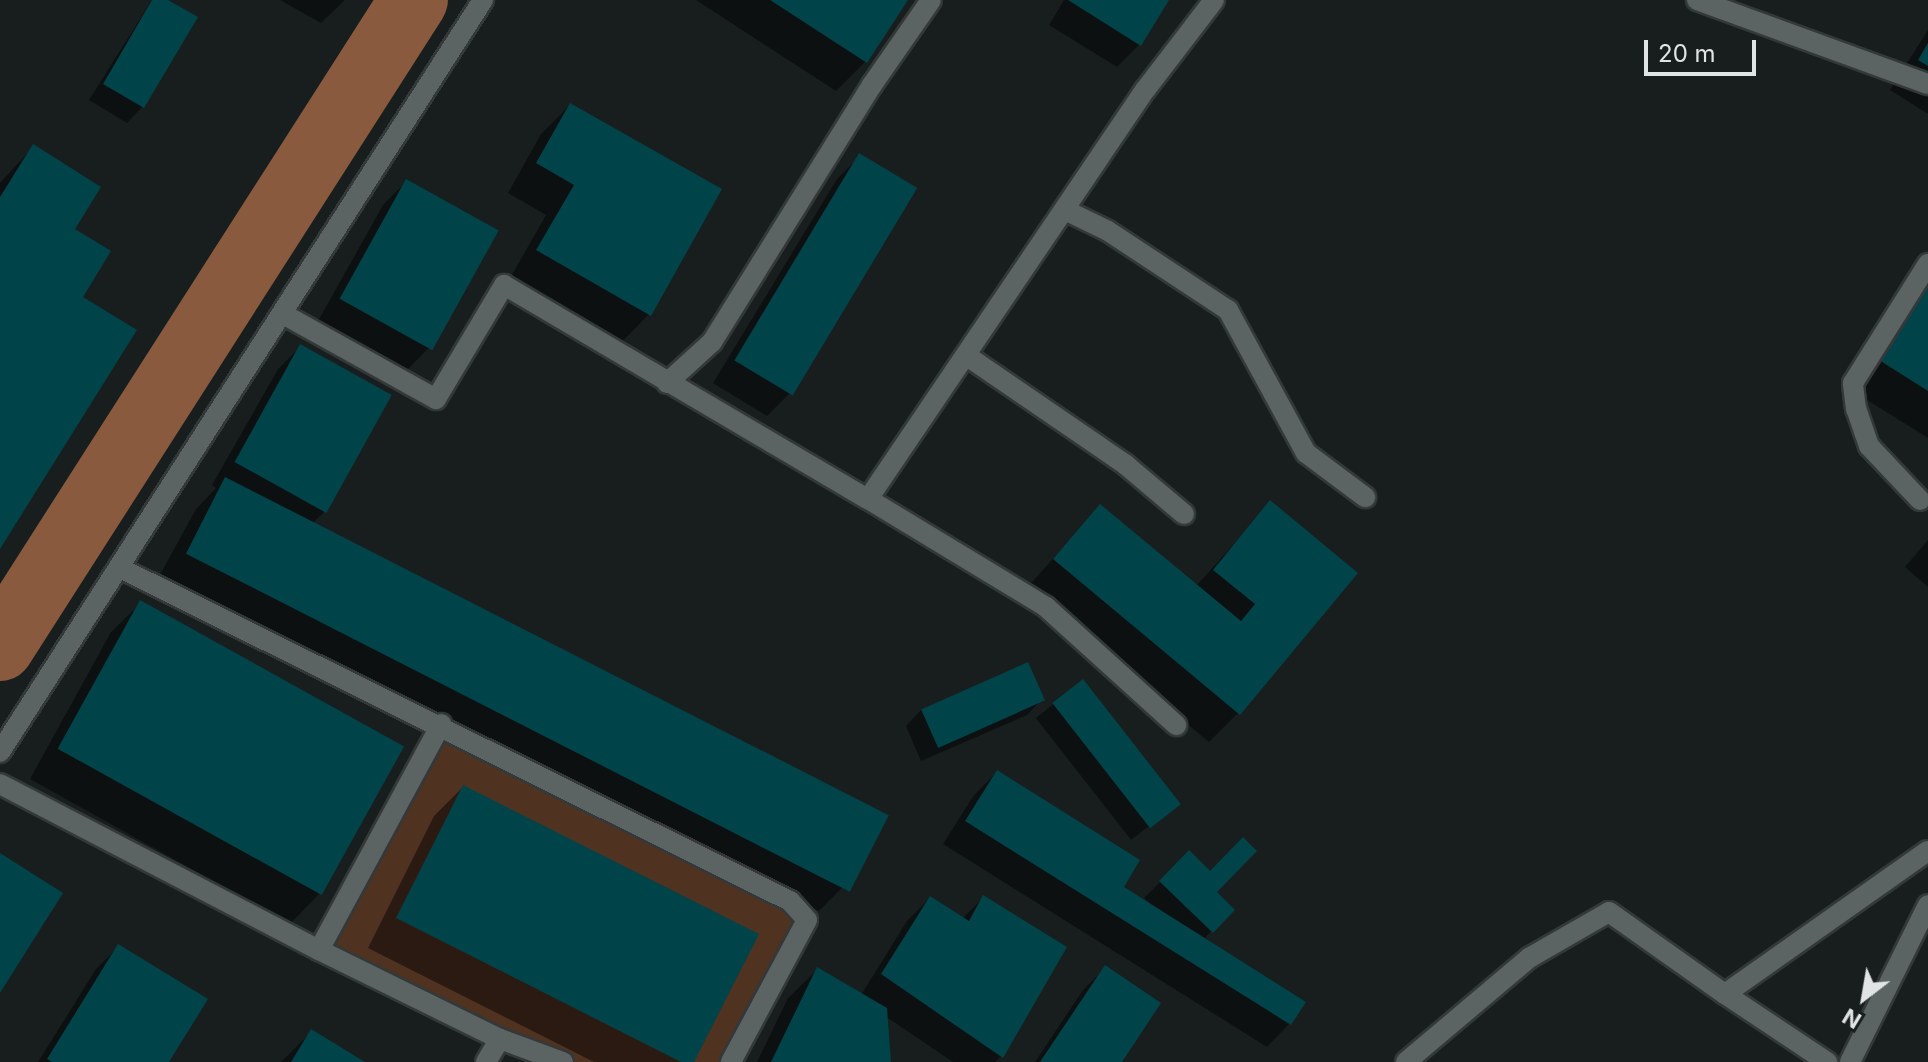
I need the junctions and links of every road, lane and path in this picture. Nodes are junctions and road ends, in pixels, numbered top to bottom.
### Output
1 (483, 0) edge
2 (931, 0) edge
3 (1214, 0) edge
4 (1697, 0) edge
5 (1928, 84) edge
6 (1065, 210) junction
7 (1928, 264) edge
8 (283, 314) junction
9 (967, 356) junction
10 (667, 383) junction
11 (1365, 497) dead end
12 (868, 499) junction
13 (1920, 500) dead end
14 (1184, 514) dead end
15 (120, 568) junction
16 (441, 724) junction
17 (1176, 725) dead end
18 (0, 752) edge
19 (0, 784) edge
20 (1928, 851) edge
21 (1928, 905) edge
22 (319, 950) junction
23 (1725, 994) junction
24 (500, 1039) junction
25 (486, 1062) edge
26 (563, 1062) edge
27 (731, 1062) edge
28 (1406, 1062) edge
29 (1827, 1062) edge
30 (1850, 1062) edge

1 - 8 street
2 - 10 street
3 - 6 street
4 - 5 street
6 - 9 street
6 - 11 street
7 - 13 street
8 - 10 street
8 - 15 street
9 - 12 street
9 - 14 street
10 - 12 street
12 - 17 street
15 - 16 street
15 - 18 street
16 - 22 street
16 - 27 street
19 - 22 street
20 - 23 street
21 - 30 street
22 - 24 street
23 - 28 street
23 - 29 street
24 - 25 street
24 - 26 street

